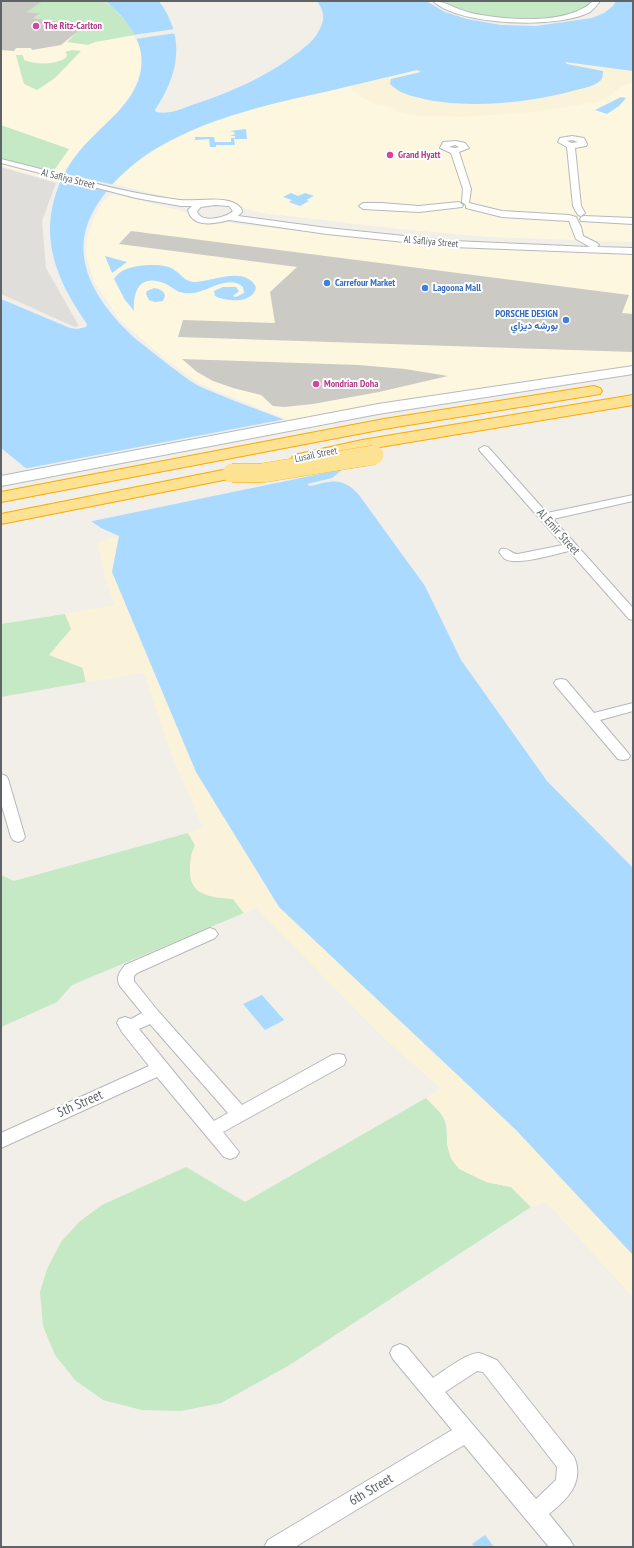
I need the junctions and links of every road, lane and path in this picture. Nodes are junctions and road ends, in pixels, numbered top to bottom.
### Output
1 (436, 1) edge
2 (597, 1) edge
3 (572, 146) dead end
4 (455, 151) dead end
5 (1, 161) edge
6 (136, 195) junction
7 (203, 203) junction
8 (464, 205) junction
9 (363, 206) dead end
10 (238, 210) junction
11 (193, 215) junction
12 (577, 217) junction
13 (230, 218) junction
14 (633, 221) edge
15 (579, 237) junction
16 (426, 238) junction
17 (563, 244) junction
18 (594, 245) junction
19 (633, 246) edge
20 (633, 251) edge
21 (633, 370) edge
22 (633, 385) edge
23 (633, 400) edge
24 (633, 414) edge
25 (330, 426) junction
26 (180, 447) joint
27 (484, 449) dead end
28 (368, 450) junction
29 (1, 482) edge
30 (28, 484) junction
31 (1, 497) edge
32 (633, 498) edge
33 (633, 504) edge
34 (1, 519) edge
35 (547, 520) junction
36 (572, 547) junction
37 (505, 552) dead end
38 (633, 616) edge
39 (561, 683) dead end
40 (633, 707) edge
41 (591, 718) junction
42 (623, 756) dead end
43 (2, 784) edge
44 (18, 837) dead end
45 (210, 934) dead end
46 (152, 1014) junction
47 (338, 1060) dead end
48 (160, 1068) junction
49 (240, 1115) junction
50 (212, 1130) junction
51 (1, 1141) edge
52 (230, 1152) dead end
53 (400, 1353) dead end
54 (431, 1390) junction
55 (466, 1433) junction
56 (534, 1513) junction
57 (275, 1547) edge
58 (563, 1547) edge

1 - 2 street
3 - 12 street
4 - 8 street
5 - 6 street, Al Safliya Street
6 - 7 street, Al Safliya Street
6 - 11 street, Al Safliya Street
7 - 10 street, Al Safliya Street
7 - 11 street
8 - 9 street
8 - 12 street
10 - 13 street
10 - 16 street, Al Safliya Street
11 - 13 street, Al Safliya Street
12 - 14 street
12 - 15 street
13 - 16 street, Al Safliya Street
15 - 17 street
15 - 18 street
16 - 17 street, Al Safliya Street
16 - 20 street, Al Safliya Street
17 - 18 street, Al Safliya Street
18 - 19 street, Al Safliya Street
21 - 25 street, Lusail Street
22 - 25 highway, Lusail Street
23 - 28 highway
24 - 28 highway
25 - 26 highway
25 - 30 highway, Lusail Street
26 - 30 street, Lusail Street
27 - 35 street, Al Emir Street
28 - 34 highway, bridge
29 - 30 street, Lusail Street
30 - 31 highway, Lusail Street
32 - 35 street
33 - 35 street
35 - 36 street, Al Emir Street
36 - 37 street
36 - 38 street, Al Emir Street
39 - 41 street
40 - 41 street
41 - 42 street
43 - 44 street
45 - 46 street
46 - 48 street
46 - 49 street
47 - 49 street
48 - 50 street
48 - 51 street, 5th Street
49 - 50 street
50 - 52 street
53 - 54 street
54 - 55 street
54 - 56 street
55 - 56 street
55 - 57 street, 6th Street
56 - 58 street

